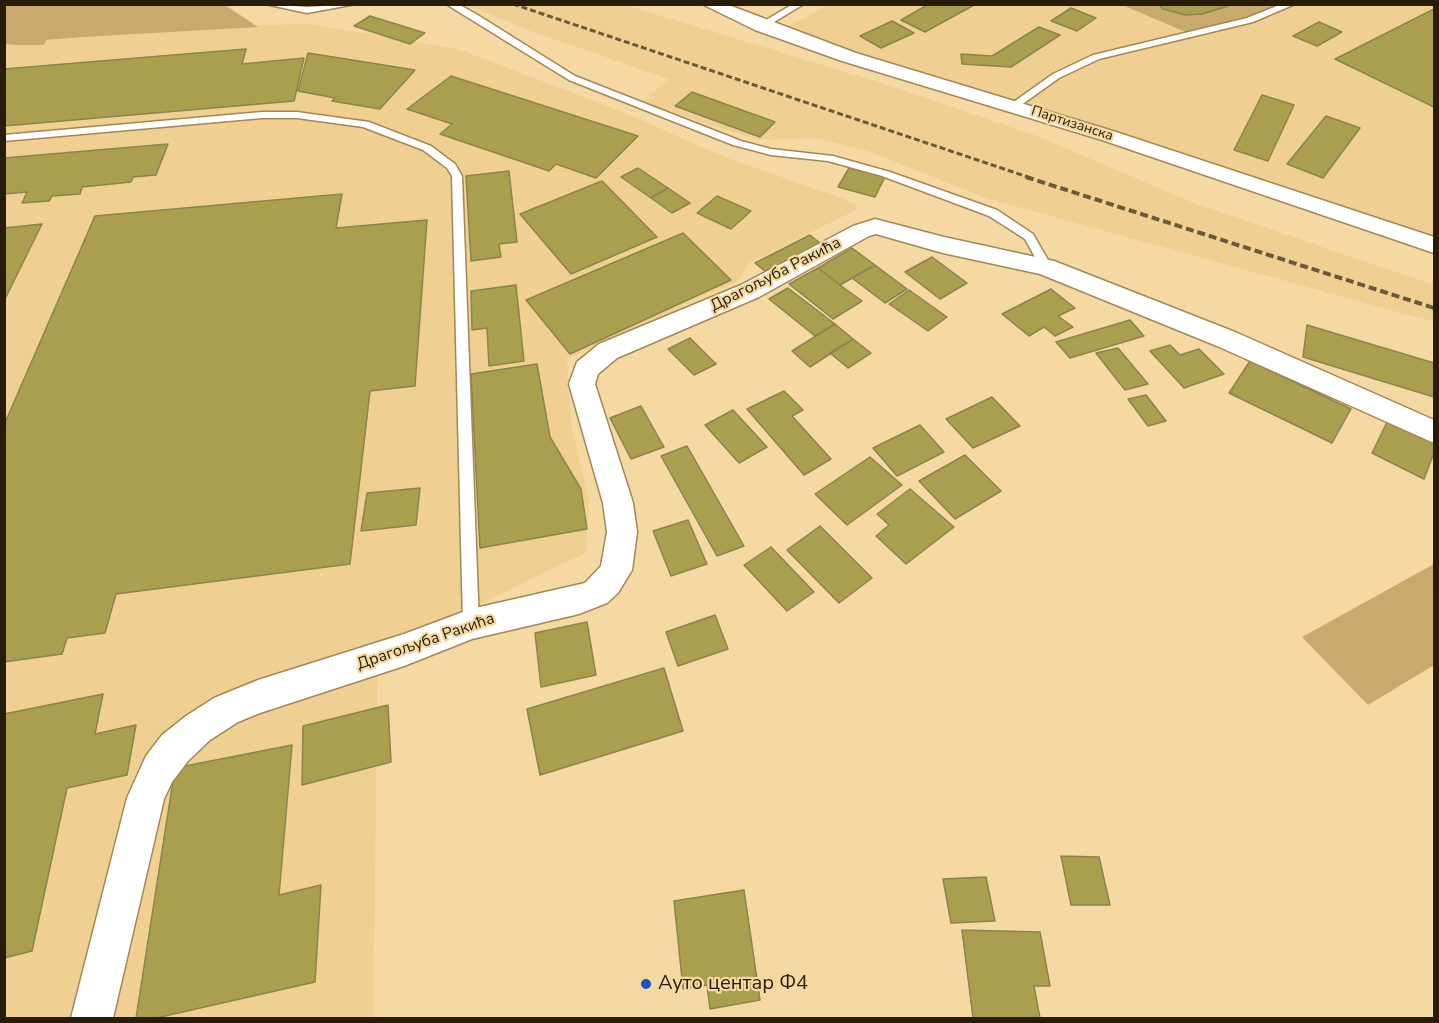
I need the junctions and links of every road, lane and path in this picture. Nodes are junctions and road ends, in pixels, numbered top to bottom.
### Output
1 (269, 4) edge
2 (352, 4) edge
3 (450, 4) edge
4 (710, 4) edge
5 (800, 4) edge
6 (1291, 4) edge
7 (761, 26) junction
8 (1013, 106) junction
9 (4, 138) edge
10 (1434, 245) edge
11 (1046, 267) junction
12 (1434, 432) edge
13 (471, 624) junction
14 (92, 1018) edge

1 - 2 lane
3 - 11 lane
4 - 7 street, Партизанска
5 - 7 lane
6 - 8 lane
7 - 8 street, Партизанска
8 - 10 street, Партизанска
9 - 13 lane
11 - 12 street
11 - 13 street, Драгољуба Ракића
13 - 14 street, Драгољуба Ракића

